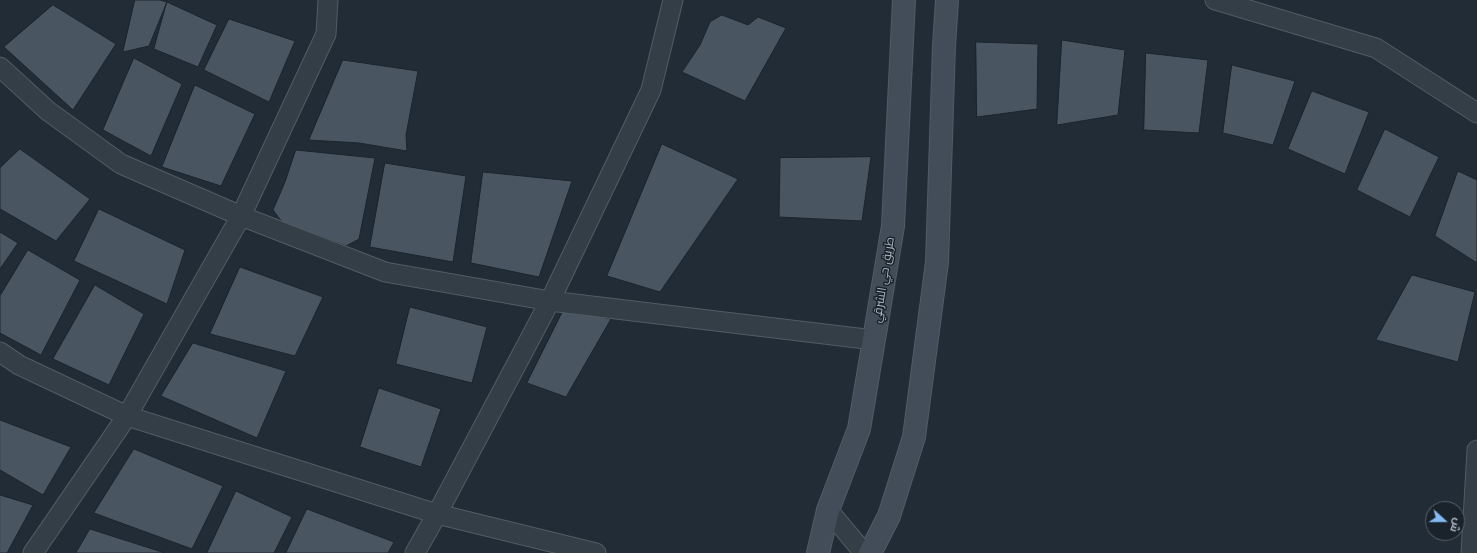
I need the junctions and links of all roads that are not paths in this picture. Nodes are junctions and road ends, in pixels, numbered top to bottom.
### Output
1 (328, 0) edge
2 (673, 0) edge
3 (904, 0) edge
4 (947, 0) edge
5 (1215, 0) edge
6 (0, 67) edge
7 (1477, 113) edge
8 (242, 216) junction
9 (550, 301) junction
10 (874, 340) junction
11 (0, 352) edge
12 (127, 416) junction
13 (1477, 450) edge
14 (828, 510) junction
15 (437, 514) junction
16 (33, 553) edge
17 (415, 553) edge
18 (596, 553) edge
19 (818, 553) edge
20 (864, 553) edge
21 (870, 553) edge
22 (1471, 553) edge

1 - 8 street
2 - 9 street
3 - 10 street, طريق حي الشرقي
4 - 21 street
5 - 7 street
6 - 8 street
8 - 9 street
8 - 12 street
9 - 10 street
9 - 15 street
10 - 14 street, طريق حي الشرقي
11 - 12 street
12 - 15 street
12 - 16 street
13 - 22 street
14 - 19 street, طريق حي الشرقي
14 - 20 street
15 - 17 street
15 - 18 street

